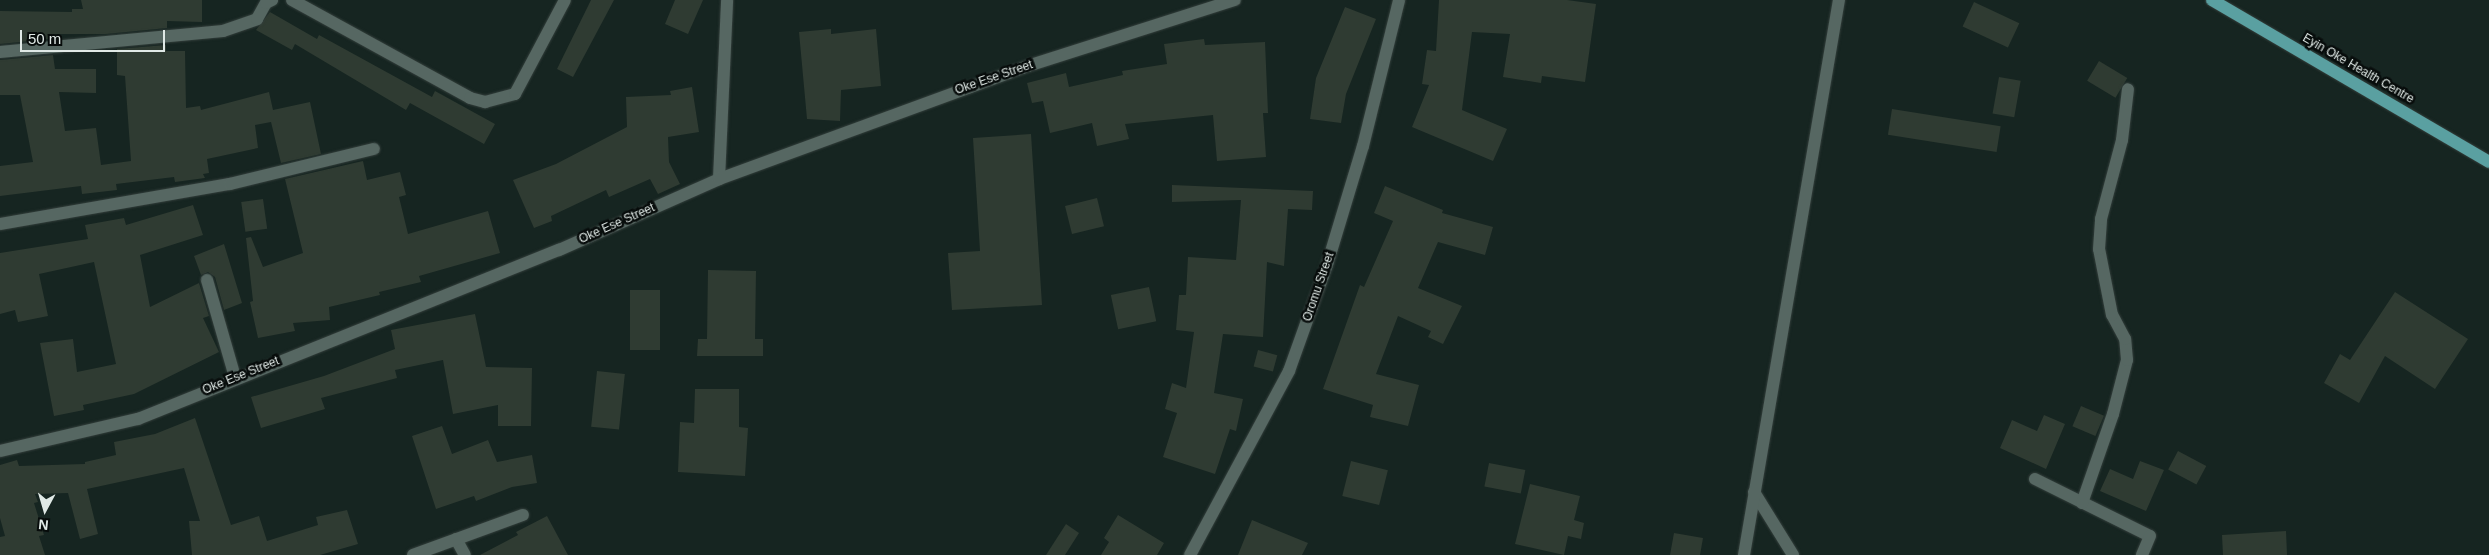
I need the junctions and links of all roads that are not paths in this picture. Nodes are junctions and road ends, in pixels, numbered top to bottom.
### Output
1 (272, 0) edge
2 (292, 0) edge
3 (565, 0) edge
4 (727, 0) edge
5 (1235, 0) edge
6 (1399, 0) edge
7 (1840, 0) edge
8 (2212, 0) edge
9 (1220, 2) edge
10 (0, 52) edge
11 (2128, 89) dead end
12 (374, 149) dead end
13 (2489, 162) edge
14 (719, 179) junction
15 (0, 224) edge
16 (207, 280) dead end
17 (235, 377) junction
18 (0, 451) edge
19 (2035, 479) dead end
20 (1754, 492) junction
21 (2082, 503) junction
22 (523, 515) dead end
23 (456, 539) junction
24 (413, 555) edge
25 (465, 555) edge
26 (1190, 555) edge
27 (1744, 555) edge
28 (1793, 555) edge
29 (2142, 555) edge

1 - 10 street
2 - 3 street
4 - 14 street
5 - 9 street, Oke Ese Street
6 - 26 street, Oromu Street
7 - 20 street
8 - 13 main road, Eyin Oke Health Centre
9 - 14 street, Oke Ese Street
11 - 21 street
12 - 15 street
14 - 17 street, Oke Ese Street
16 - 17 street
17 - 18 street, Oke Ese Street
19 - 21 street
20 - 27 street
20 - 28 street
21 - 29 street
22 - 23 street
23 - 24 street
23 - 25 street

